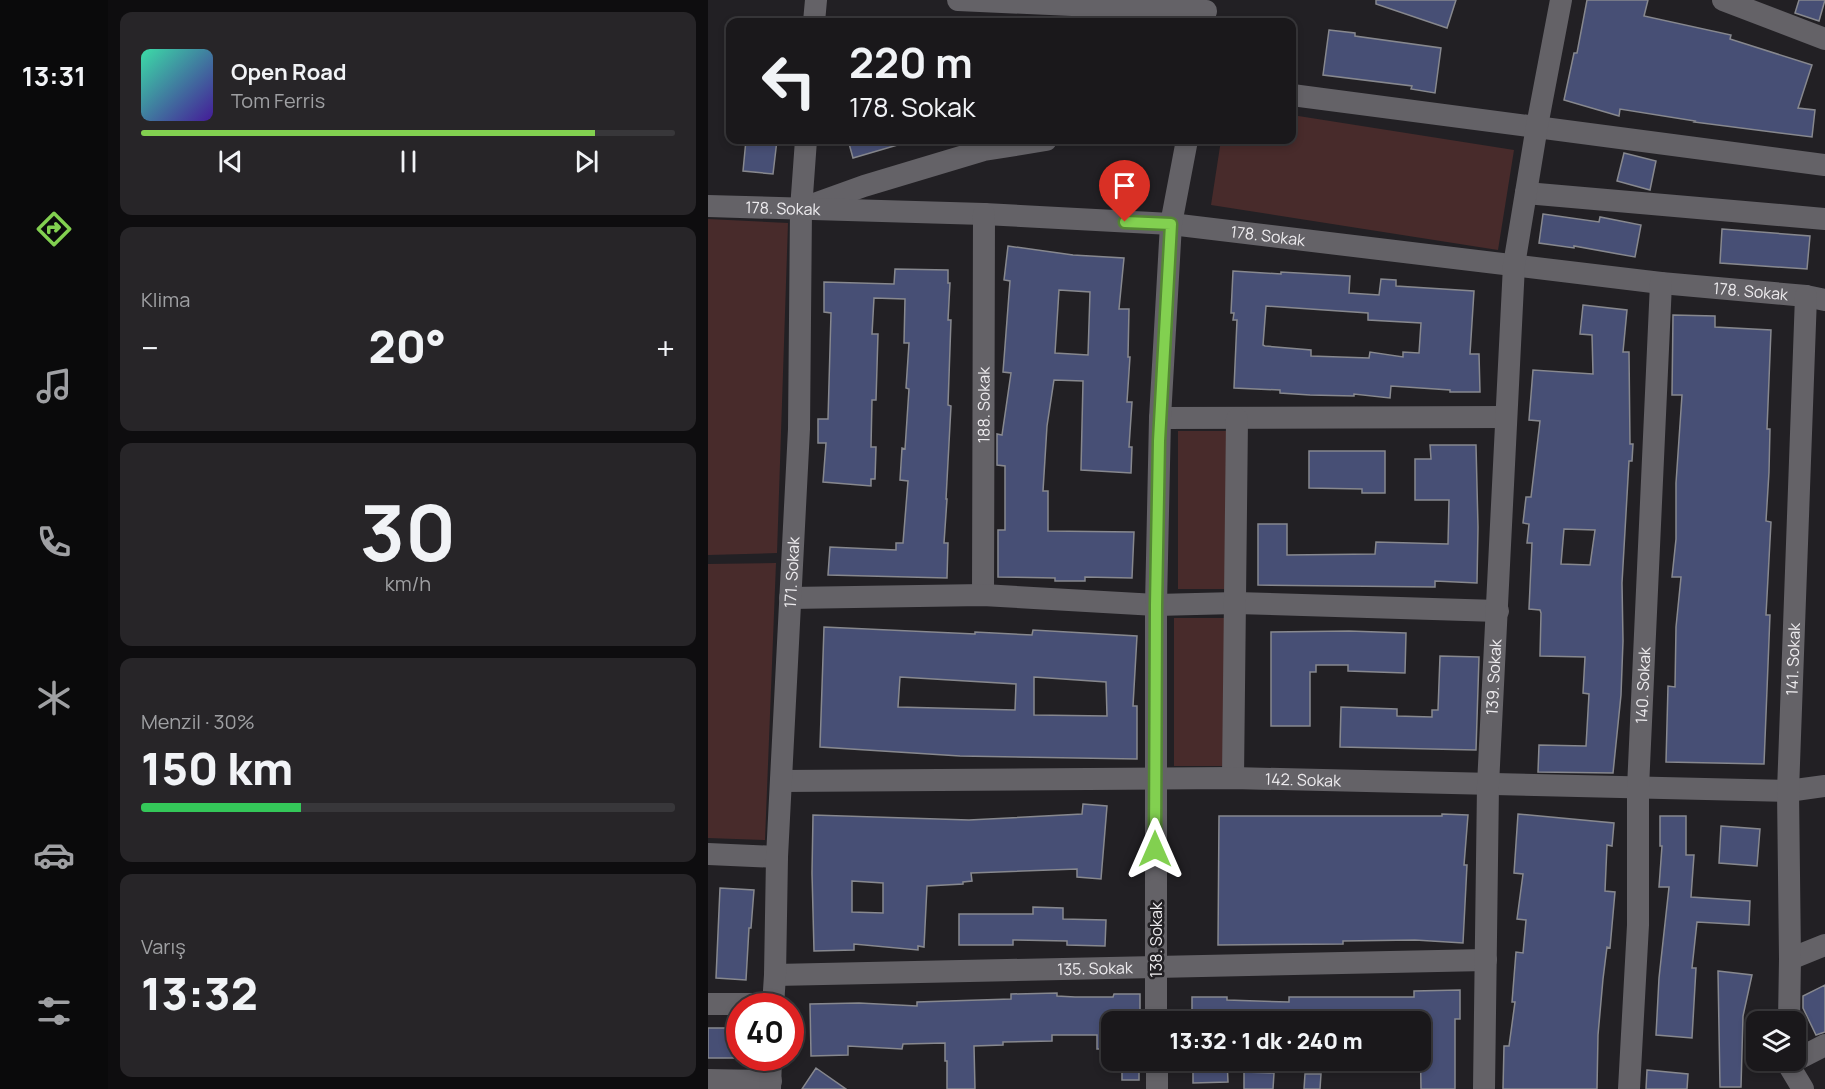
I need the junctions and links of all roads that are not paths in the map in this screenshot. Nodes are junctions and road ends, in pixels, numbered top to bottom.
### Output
1 (816, 0) edge
2 (958, 0) edge
3 (1562, 0) edge
4 (1723, 0) edge
5 (1206, 11) edge
6 (814, 18) edge
7 (1825, 39) edge
8 (1296, 96) edge
9 (1537, 126) junction
10 (806, 144) edge
11 (1021, 144) edge
12 (1186, 144) edge
13 (1825, 165) edge
14 (1526, 193) junction
15 (708, 206) edge
16 (801, 209) junction
17 (984, 214) junction
18 (1825, 219) edge
19 (1171, 224) junction
20 (1514, 266) junction
21 (1661, 283) junction
22 (1815, 298) edge
23 (1506, 417) junction
24 (1160, 418) junction
25 (1237, 419) junction
26 (983, 595) junction
27 (790, 598) junction
28 (1236, 603) junction
29 (1156, 605) junction
30 (1498, 611) junction
31 (1155, 778) junction
32 (1233, 778) junction
33 (781, 781) junction
34 (1488, 785) junction
35 (1825, 786) edge
36 (1638, 788) junction
37 (1788, 791) junction
38 (708, 854) edge
39 (777, 857) junction
40 (1825, 945) edge
41 (1790, 959) junction
42 (1486, 960) junction
43 (1156, 967) junction
44 (776, 975) junction
45 (774, 993) edge
46 (708, 1004) edge
47 (726, 1004) edge
48 (1156, 1011) edge
49 (1789, 1011) edge
50 (1825, 1045) edge
51 (1806, 1054) edge
52 (1157, 1071) edge
53 (1790, 1071) edge
54 (1796, 1071) edge
55 (708, 1080) edge
56 (771, 1085) edge
57 (1157, 1089) edge
58 (1484, 1089) edge
59 (1629, 1089) edge
60 (1785, 1089) edge
61 (1803, 1089) edge

1 - 6 street
2 - 5 street
3 - 9 street, 139. Sokak
4 - 7 street
8 - 9 street
9 - 13 street
9 - 14 street, 139. Sokak
10 - 16 street, 171. Sokak
11 - 16 street
12 - 19 street, 138. Sokak
14 - 18 street
14 - 20 street, 139. Sokak
15 - 16 street, 178. Sokak
16 - 17 street, 178. Sokak
16 - 27 street, 171. Sokak
17 - 19 street, 178. Sokak
17 - 26 street, 188. Sokak
19 - 20 street, 178. Sokak
19 - 24 street, 138. Sokak
20 - 21 street, 178. Sokak
20 - 23 street, 139. Sokak
21 - 22 street, 178. Sokak
21 - 36 street, 140. Sokak
22 - 37 street, 141. Sokak
23 - 25 street
23 - 30 street, 139. Sokak
24 - 25 street
24 - 29 street, 138. Sokak
25 - 28 street
26 - 27 street
26 - 29 street
27 - 33 street, 171. Sokak
28 - 29 street
28 - 30 street
28 - 32 street
29 - 31 street, 138. Sokak
30 - 34 street, 139. Sokak
31 - 32 street, 142. Sokak
31 - 33 street, 142. Sokak
31 - 43 street, 138. Sokak
32 - 34 street, 142. Sokak
33 - 39 street, 171. Sokak
34 - 36 street, 142. Sokak
34 - 42 street, 139. Sokak
35 - 37 street, 142. Sokak
36 - 37 street, 142. Sokak
36 - 59 street, 140. Sokak
37 - 41 street, 141. Sokak
38 - 39 street
39 - 44 street, 171. Sokak
40 - 41 street
41 - 49 street, 141. Sokak
42 - 43 street, 135. Sokak
42 - 58 street, 139. Sokak
43 - 44 street, 135. Sokak
43 - 48 street, 138. Sokak
44 - 45 street, 171. Sokak
46 - 47 street
50 - 51 street
52 - 57 street
53 - 60 street
54 - 61 street
55 - 56 street

